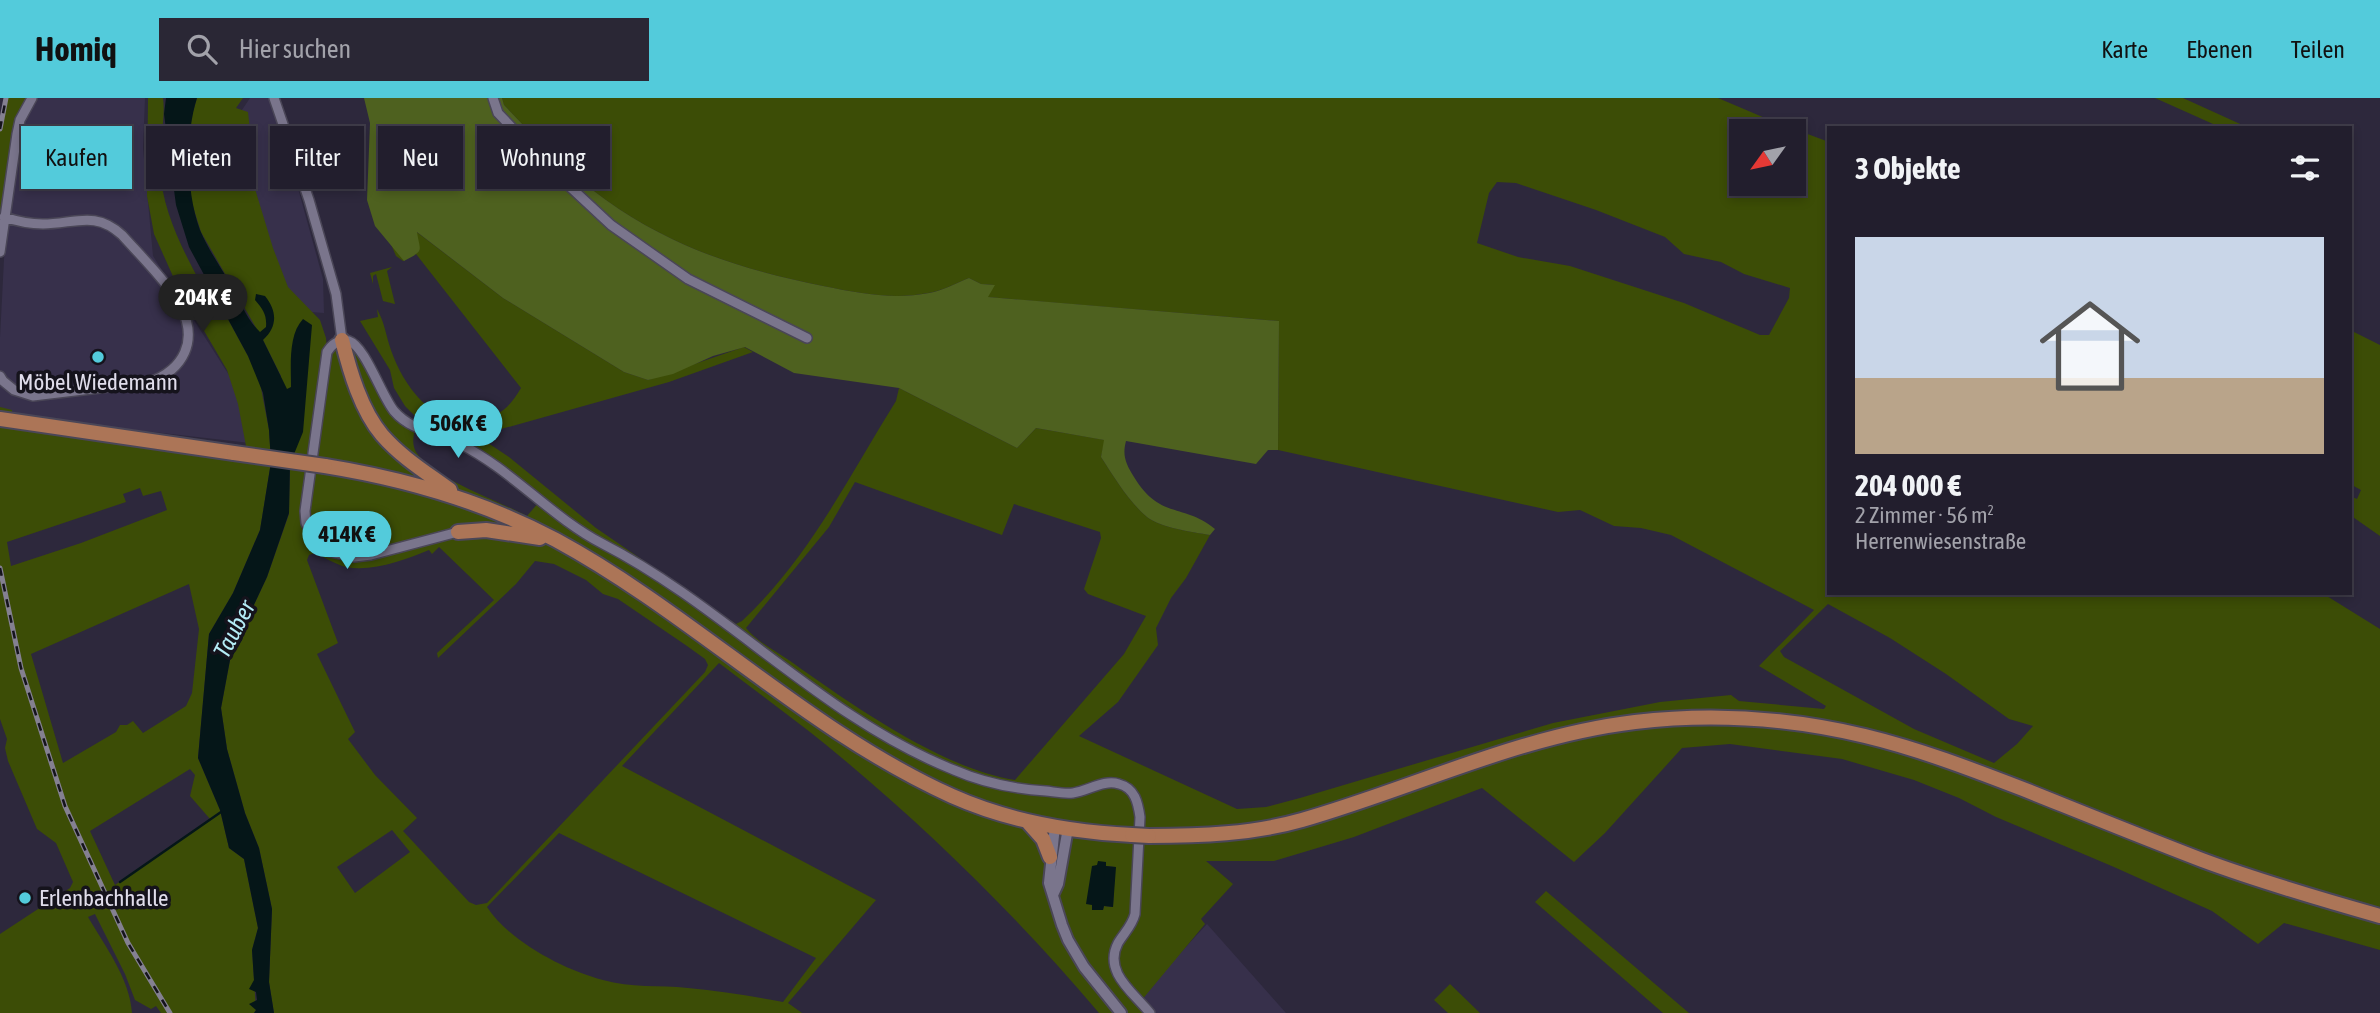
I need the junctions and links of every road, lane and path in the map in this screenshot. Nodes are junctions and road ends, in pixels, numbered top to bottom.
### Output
1 (33, 98) edge
2 (274, 98) edge
3 (493, 98) edge
4 (4, 217) junction
5 (0, 253) edge
6 (807, 338) dead end
7 (342, 340) junction
8 (0, 376) edge
9 (6, 420) edge
10 (460, 497) junction
11 (458, 532) joint
12 (556, 540) junction
13 (1026, 820) junction
14 (1061, 827) junction
15 (1050, 857) junction
16 (1053, 895) junction
17 (2380, 916) edge
18 (1121, 1013) edge
19 (1150, 1013) edge

1 - 4 street
2 - 7 street
3 - 6 street
4 - 5 street
4 - 8 street
7 - 10 main road
7 - 11 street
7 - 19 street
9 - 10 main road, bridge
10 - 12 main road
11 - 12 main road
12 - 13 main road
13 - 14 main road
13 - 15 main road
14 - 15 street
14 - 16 street
14 - 17 main road, bridge
15 - 16 street
16 - 18 street

